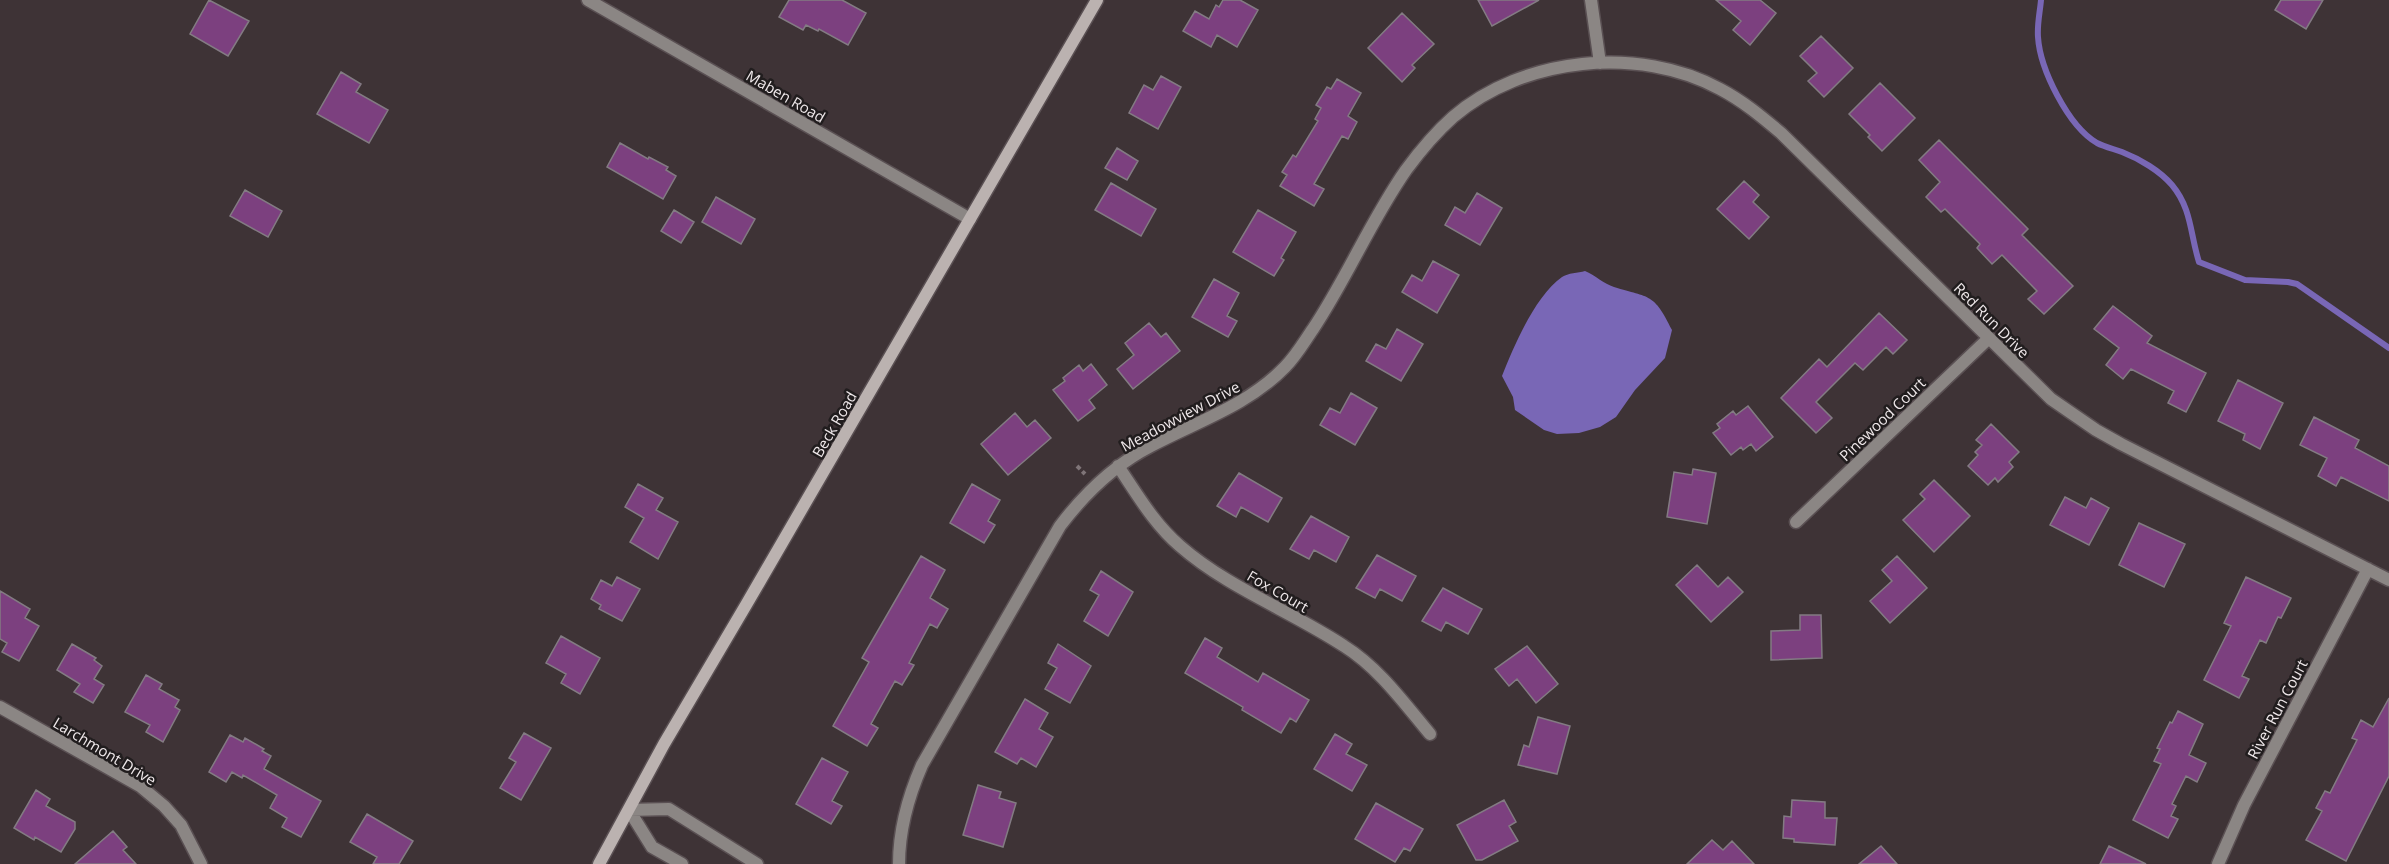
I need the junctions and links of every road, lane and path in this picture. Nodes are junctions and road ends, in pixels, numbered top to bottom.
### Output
1 (588, 0) edge
2 (1097, 0) edge
3 (1591, 0) edge
4 (1600, 63) junction
5 (970, 219) junction
6 (1989, 338) junction
7 (1077, 466) dead end
8 (1118, 466) junction
9 (1085, 474) dead end
10 (1796, 522) dead end
11 (2368, 569) junction
12 (2389, 580) edge
13 (0, 707) edge
14 (1430, 734) dead end
15 (629, 810) junction
16 (201, 864) edge
17 (599, 864) edge
18 (682, 864) edge
19 (757, 864) edge
20 (899, 864) edge
21 (2218, 864) edge

1 - 5 street, Maben Road
2 - 5 main road, Beck Road
3 - 4 street
4 - 6 street, Red Run Drive
4 - 8 street, Meadowview Drive
5 - 15 main road, Beck Road
6 - 10 street, Pinewood Court
6 - 11 street, Red Run Drive
7 - 9 path
8 - 14 street, Fox Court
8 - 20 street, Meadowview Drive
11 - 12 street, Red Run Drive
11 - 21 street, River Run Court
13 - 16 street, Larchmont Drive
15 - 17 main road, Beck Road
15 - 18 street
15 - 19 street

